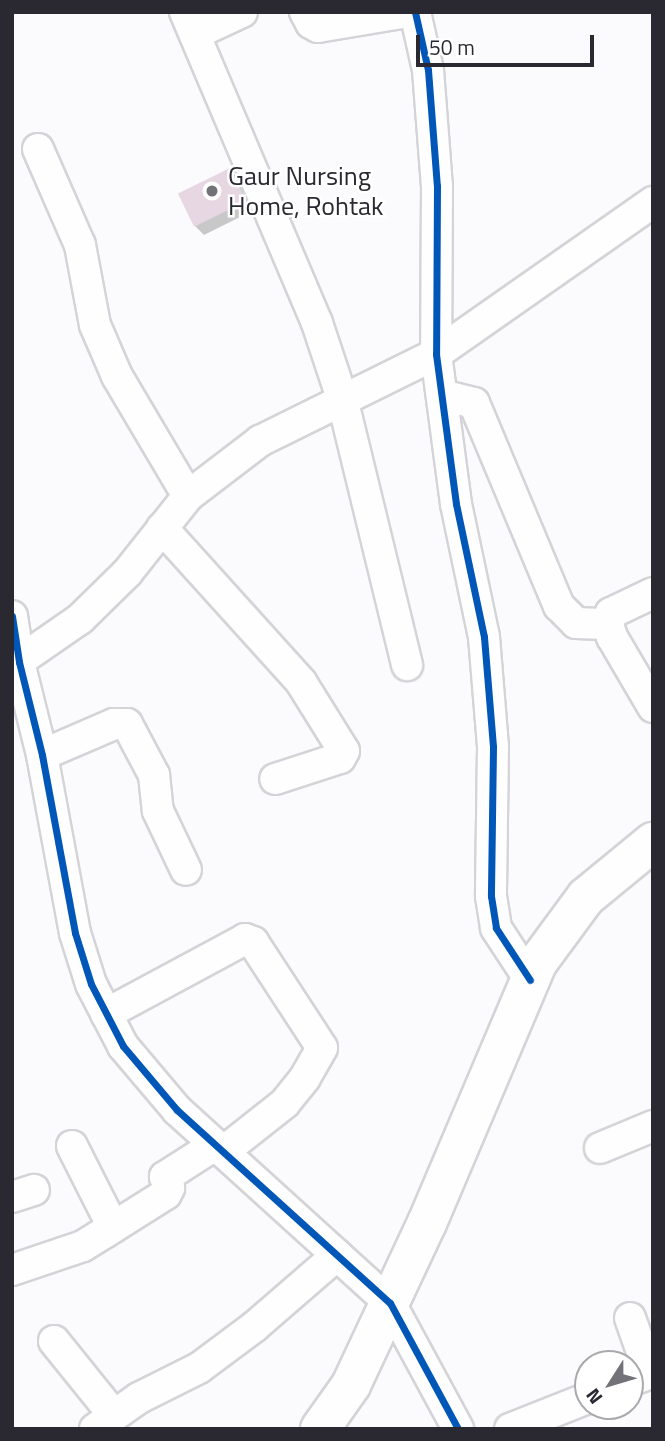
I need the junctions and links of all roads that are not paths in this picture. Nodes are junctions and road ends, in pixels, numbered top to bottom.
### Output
1 (242, 12) edge
2 (305, 12) edge
3 (408, 12) edge
4 (415, 12) edge
5 (190, 23) edge
6 (38, 149) dead end
7 (652, 205) edge
8 (436, 354) junction
9 (442, 395) junction
10 (342, 398) junction
11 (188, 496) junction
12 (162, 528) junction
13 (653, 593) edge
14 (12, 616) edge
15 (608, 624) junction
16 (15, 664) edge
17 (407, 665) dead end
18 (653, 706) edge
19 (42, 755) junction
20 (275, 779) dead end
21 (653, 842) edge
22 (186, 870) dead end
23 (530, 981) junction
24 (106, 1014) junction
25 (653, 1126) edge
26 (72, 1146) dead end
27 (600, 1148) dead end
28 (219, 1149) junction
29 (113, 1227) junction
30 (337, 1255) junction
31 (12, 1270) edge
32 (390, 1303) junction
33 (630, 1318) dead end
34 (54, 1341) dead end
35 (641, 1350) edge
36 (644, 1358) edge
37 (644, 1375) edge
38 (574, 1407) edge
39 (104, 1422) edge
40 (550, 1422) edge
41 (320, 1429) edge
42 (458, 1429) edge
43 (510, 1429) edge

1 - 5 street
2 - 3 street
4 - 8 street
5 - 10 street
6 - 11 street
7 - 8 street
8 - 9 street
8 - 10 street
9 - 15 street
9 - 23 street
10 - 11 street
10 - 17 street
11 - 12 street
12 - 16 street
12 - 20 street
13 - 15 street
14 - 16 street
15 - 18 street
16 - 19 street
19 - 22 street
19 - 24 street
21 - 23 highway
23 - 32 highway
24 - 28 street
24 - 28 street
25 - 27 street
26 - 29 street
28 - 29 street
28 - 30 street
29 - 31 street
30 - 32 street
30 - 39 street
32 - 41 highway
32 - 42 street
33 - 35 street
34 - 39 street
36 - 37 street
38 - 40 street
40 - 43 street

